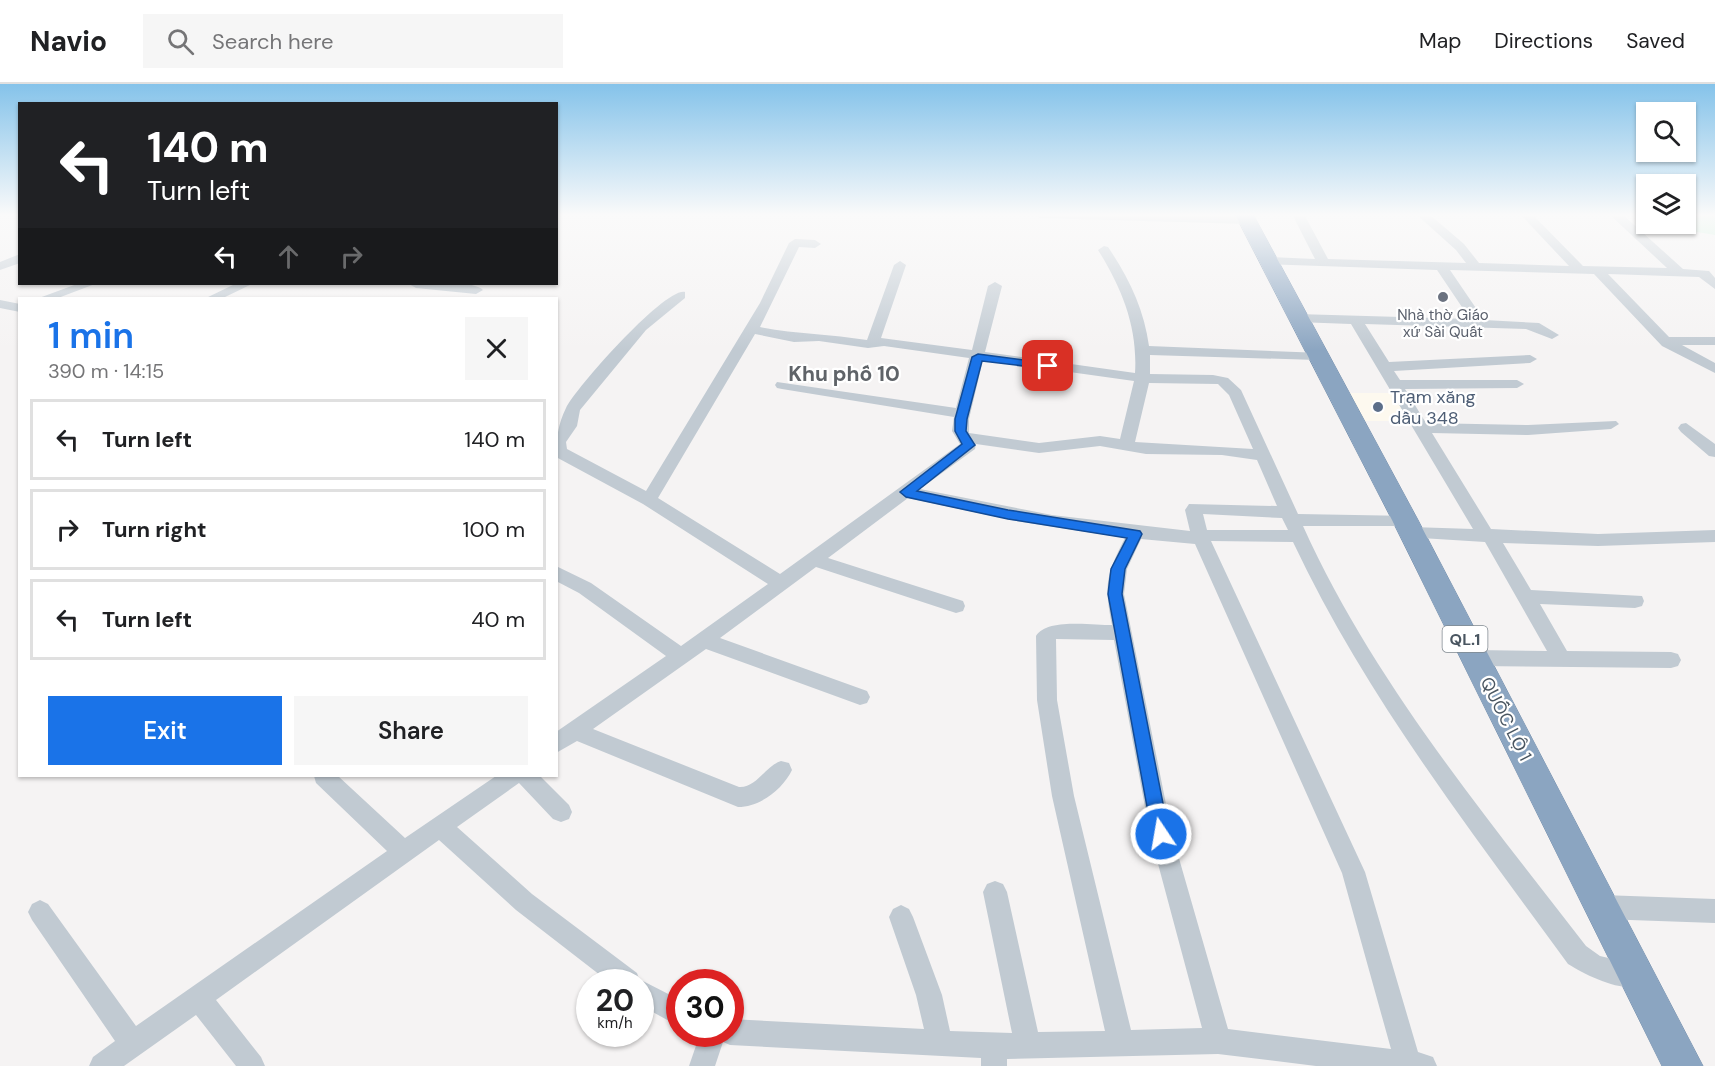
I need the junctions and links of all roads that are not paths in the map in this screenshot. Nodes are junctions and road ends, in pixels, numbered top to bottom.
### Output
1 (15, 260) edge
2 (787, 260) edge
3 (1110, 260) edge
4 (1470, 260) edge
5 (1570, 260) edge
6 (1666, 260) edge
7 (1268, 261) joint
8 (1323, 262) joint
9 (1440, 265) junction
10 (0, 266) edge
11 (900, 266) dead end
12 (1475, 266) junction
13 (1579, 269) junction
14 (1599, 271) junction
15 (1679, 272) junction
16 (1712, 281) edge
17 (85, 285) edge
18 (243, 285) edge
19 (426, 285) edge
20 (994, 286) dead end
21 (476, 290) dead end
22 (680, 295) dead end
23 (49, 297) edge
24 (215, 297) edge
25 (0, 304) edge
26 (18, 308) edge
27 (1297, 318) junction
28 (1356, 320) junction
29 (1479, 323) junction
30 (752, 329) junction
31 (1552, 335) dead end
32 (1665, 341) junction
33 (1715, 341) edge
34 (872, 345) junction
35 (1142, 350) junction
36 (1317, 356) junction
37 (978, 357) junction
38 (1530, 358) dead end
39 (1384, 367) junction
40 (1715, 369) edge
41 (1142, 378) junction
42 (1517, 384) dead end
43 (783, 385) dead end
44 (1395, 385) junction
45 (558, 404) edge
46 (573, 409) junction
47 (962, 414) junction
48 (1611, 424) dead end
49 (1421, 428) junction
50 (1686, 428) dead end
51 (965, 437) junction
52 (558, 441) edge
53 (558, 446) edge
54 (1126, 447) junction
55 (1715, 452) edge
56 (1262, 455) junction
57 (906, 492) junction
58 (649, 500) junction
59 (1294, 523) junction
60 (1408, 526) junction
61 (1135, 534) junction
62 (1487, 535) junction
63 (1205, 536) junction
64 (1715, 536) edge
65 (814, 560) junction
66 (558, 574) edge
67 (782, 584) junction
68 (1526, 597) junction
69 (1635, 602) dead end
70 (956, 606) dead end
71 (1122, 633) junction
72 (704, 640) junction
73 (681, 656) junction
74 (1475, 658) junction
75 (1561, 658) junction
76 (1671, 660) dead end
77 (860, 697) dead end
78 (575, 731) junction
79 (558, 743) edge
80 (781, 770) dead end
81 (325, 777) edge
82 (511, 777) edge
83 (527, 777) edge
84 (561, 812) dead end
85 (441, 827) junction
86 (404, 852) junction
87 (995, 892) dead end
88 (1602, 907) junction
89 (1715, 911) edge
90 (40, 912) dead end
91 (901, 917) dead end
92 (611, 969) edge
93 (1637, 976) junction
94 (199, 998) junction
95 (744, 1033) edge
96 (1218, 1041) junction
97 (1121, 1043) junction
98 (133, 1044) junction
99 (940, 1044) junction
100 (1028, 1046) junction
101 (709, 1047) edge
102 (994, 1056) edge
103 (1416, 1064) edge
104 (102, 1066) edge
105 (252, 1066) edge
106 (702, 1066) edge
107 (1683, 1066) edge

1 - 10 street
2 - 30 street
3 - 35 street
4 - 12 street
5 - 13 street
6 - 15 street
7 - 8 street
7 - 27 highway, QUỐC LỘ 1 / QL.1
8 - 9 street
9 - 12 street
9 - 29 street
11 - 34 street
12 - 13 street
13 - 14 street
14 - 15 street
14 - 32 street
15 - 16 street
17 - 23 street
18 - 24 street
19 - 21 street
20 - 37 street
22 - 46 street
25 - 26 street
27 - 28 street
27 - 36 highway, QUỐC LỘ 1 / QL.1
28 - 29 street
28 - 39 street
29 - 31 street
30 - 34 street
30 - 58 street
32 - 33 street
32 - 40 street
34 - 37 street
35 - 36 street
35 - 41 street
36 - 60 highway, QUỐC LỘ 1 / QL.1
37 - 41 street
37 - 47 street
38 - 39 street
39 - 44 street
41 - 54 street
41 - 56 street
42 - 44 street
43 - 47 street
44 - 49 street
45 - 46 street
46 - 52 street
47 - 51 street
48 - 49 street
49 - 62 street
50 - 55 street
51 - 54 street
51 - 57 street
53 - 58 street
54 - 56 street
56 - 59 street
57 - 61 street
57 - 65 street
58 - 67 street
59 - 60 street
59 - 63 street
59 - 63 street
59 - 93 street
60 - 62 street
60 - 74 highway, QUỐC LỘ 1 / QL.1
61 - 63 street
61 - 71 street
62 - 64 street
62 - 68 street
63 - 103 street
65 - 67 street
65 - 70 street
66 - 73 street
67 - 72 street
68 - 69 street
68 - 75 street
71 - 96 street
71 - 97 street
72 - 73 street
72 - 77 street
73 - 78 street
74 - 75 street
74 - 88 highway, QUỐC LỘ 1 / QL.1
75 - 76 street
78 - 79 street
78 - 80 street
81 - 86 street
82 - 85 street
83 - 84 street
85 - 86 street
85 - 92 street
86 - 94 street
87 - 100 street
88 - 89 street
88 - 93 highway, QUỐC LỘ 1 / QL.1
90 - 98 street
91 - 99 street
93 - 107 highway, QUỐC LỘ 1 / QL.1
94 - 98 street
94 - 105 street
95 - 99 street
96 - 97 street
96 - 103 street
97 - 100 street
98 - 104 street
99 - 102 street
100 - 102 street
101 - 106 street

